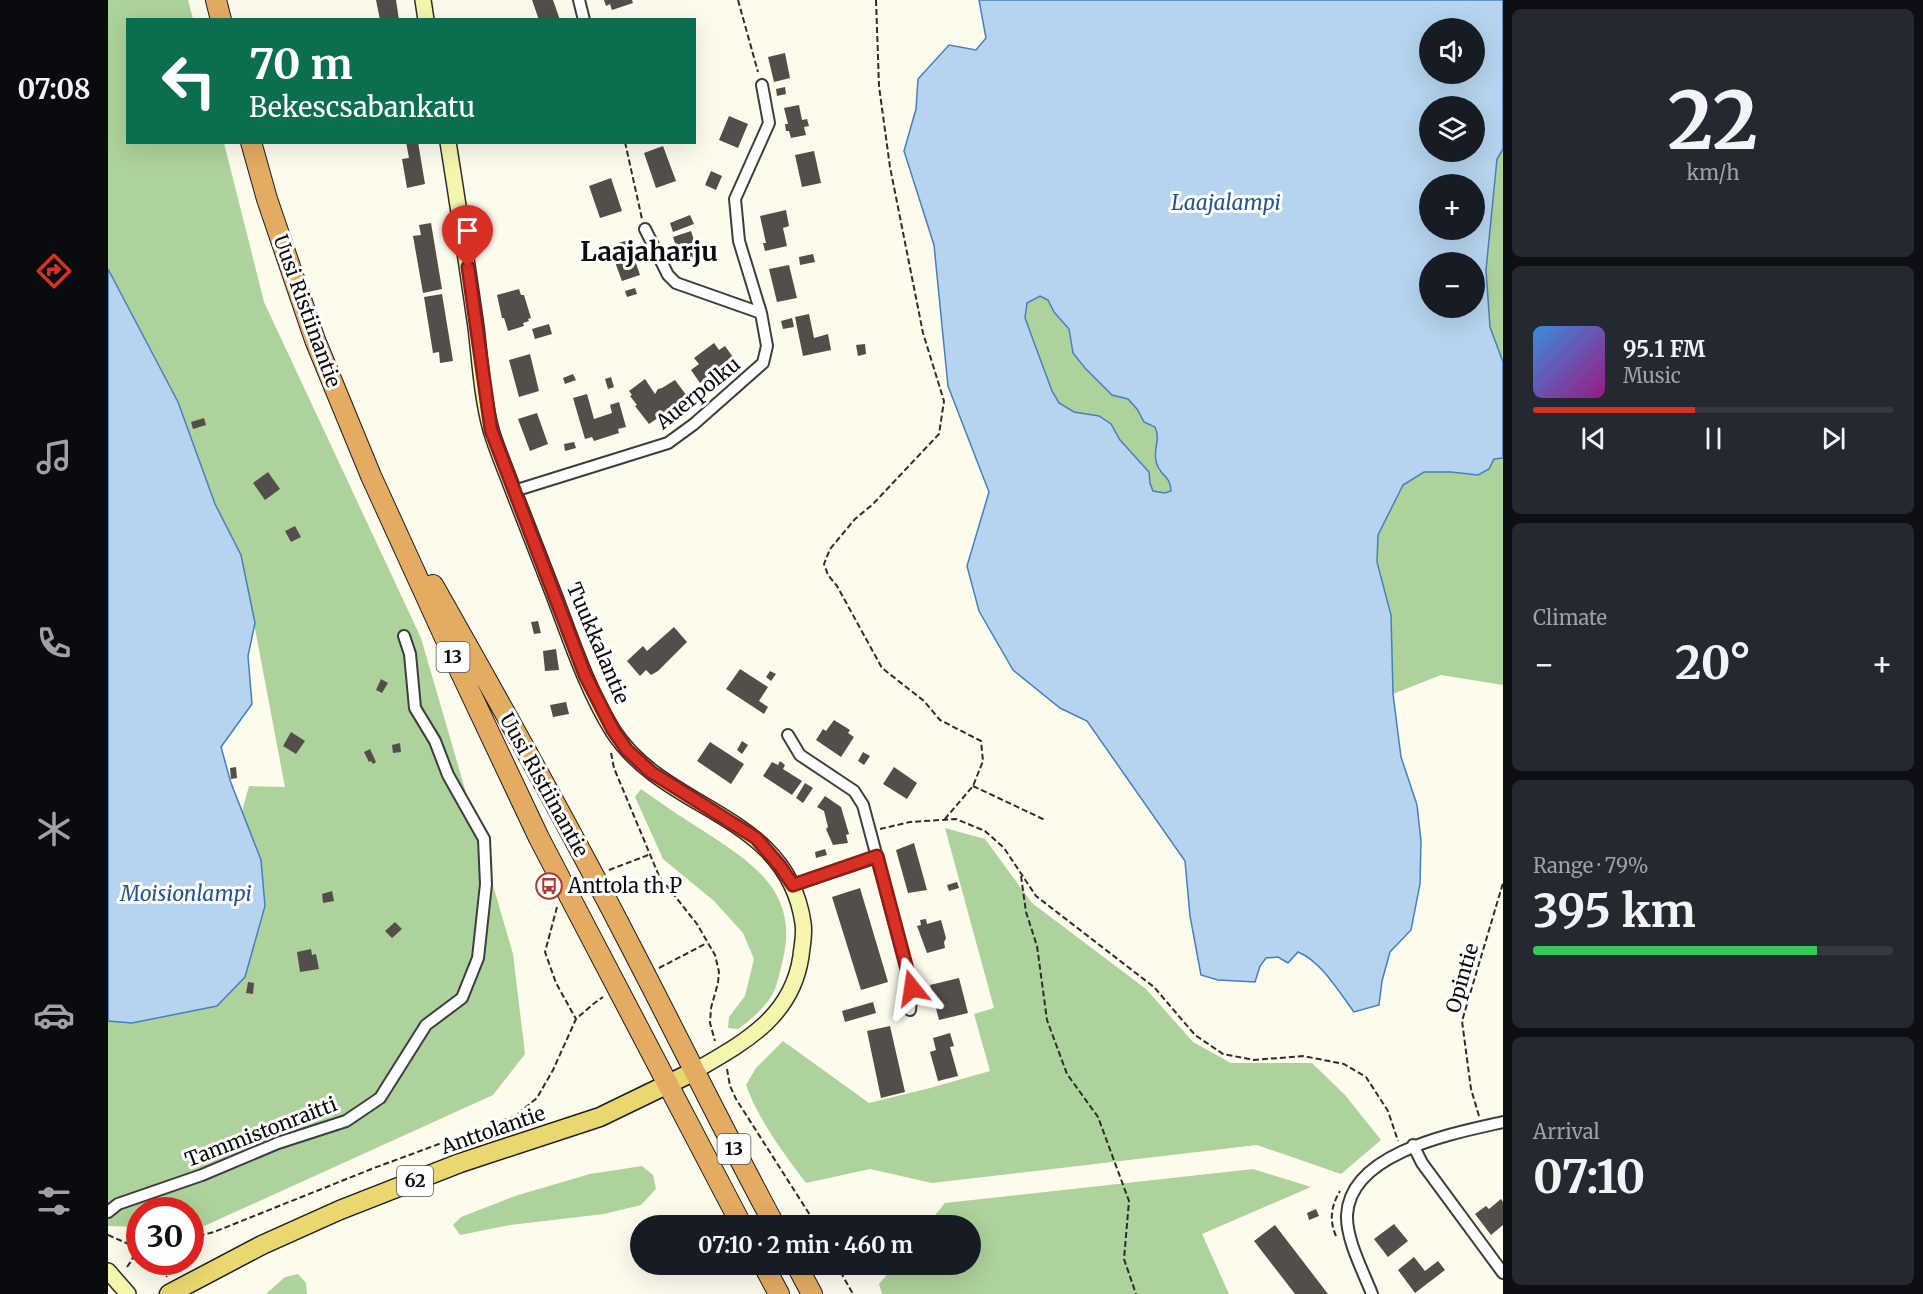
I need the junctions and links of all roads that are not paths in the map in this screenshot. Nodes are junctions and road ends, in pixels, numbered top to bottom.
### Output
1 (216, 0) edge
2 (423, 0) edge
3 (579, 0) edge
4 (220, 18) edge
5 (426, 18) edge
6 (584, 18) edge
7 (762, 85) road end
8 (252, 144) edge
9 (448, 144) edge
10 (645, 229) road end
11 (761, 313) junction
12 (371, 476) junction
13 (514, 491) junction
14 (404, 636) dead end
15 (788, 735) dead end
16 (877, 856) junction
17 (793, 885) junction
18 (910, 1010) dead end
19 (693, 1072) junction
20 (669, 1084) junction
21 (1503, 1122) edge
22 (1413, 1145) junction
23 (108, 1212) edge
24 (736, 1215) edge
25 (769, 1215) edge
26 (108, 1271) edge
27 (1503, 1273) edge
28 (769, 1275) edge
29 (802, 1275) edge
30 (169, 1287) edge
31 (128, 1294) edge
32 (779, 1294) edge
33 (812, 1294) edge
34 (1372, 1294) edge

1 - 4 highway
2 - 5 street
3 - 6 street
7 - 11 street, Auerpolku
8 - 12 highway, Uusi Ristiinantie / 13
9 - 13 street, Tuukkalantie
10 - 11 street
11 - 13 street, Auerpolku
12 - 19 highway, Uusi Ristiinantie / 13
12 - 20 highway, Uusi Ristiinantie / 13
13 - 17 street, Tuukkalantie
14 - 23 street, Tammistonraitti
15 - 16 street
16 - 17 street
16 - 18 street
17 - 19 street, Tuukkalantie
19 - 20 main road, 62
19 - 25 highway, Uusi Ristiinantie / 13
20 - 24 highway, Uusi Ristiinantie / 13
20 - 30 main road, Anttolantie / 62
21 - 22 street
22 - 27 street
22 - 34 street
26 - 31 street
28 - 32 highway
29 - 33 highway

